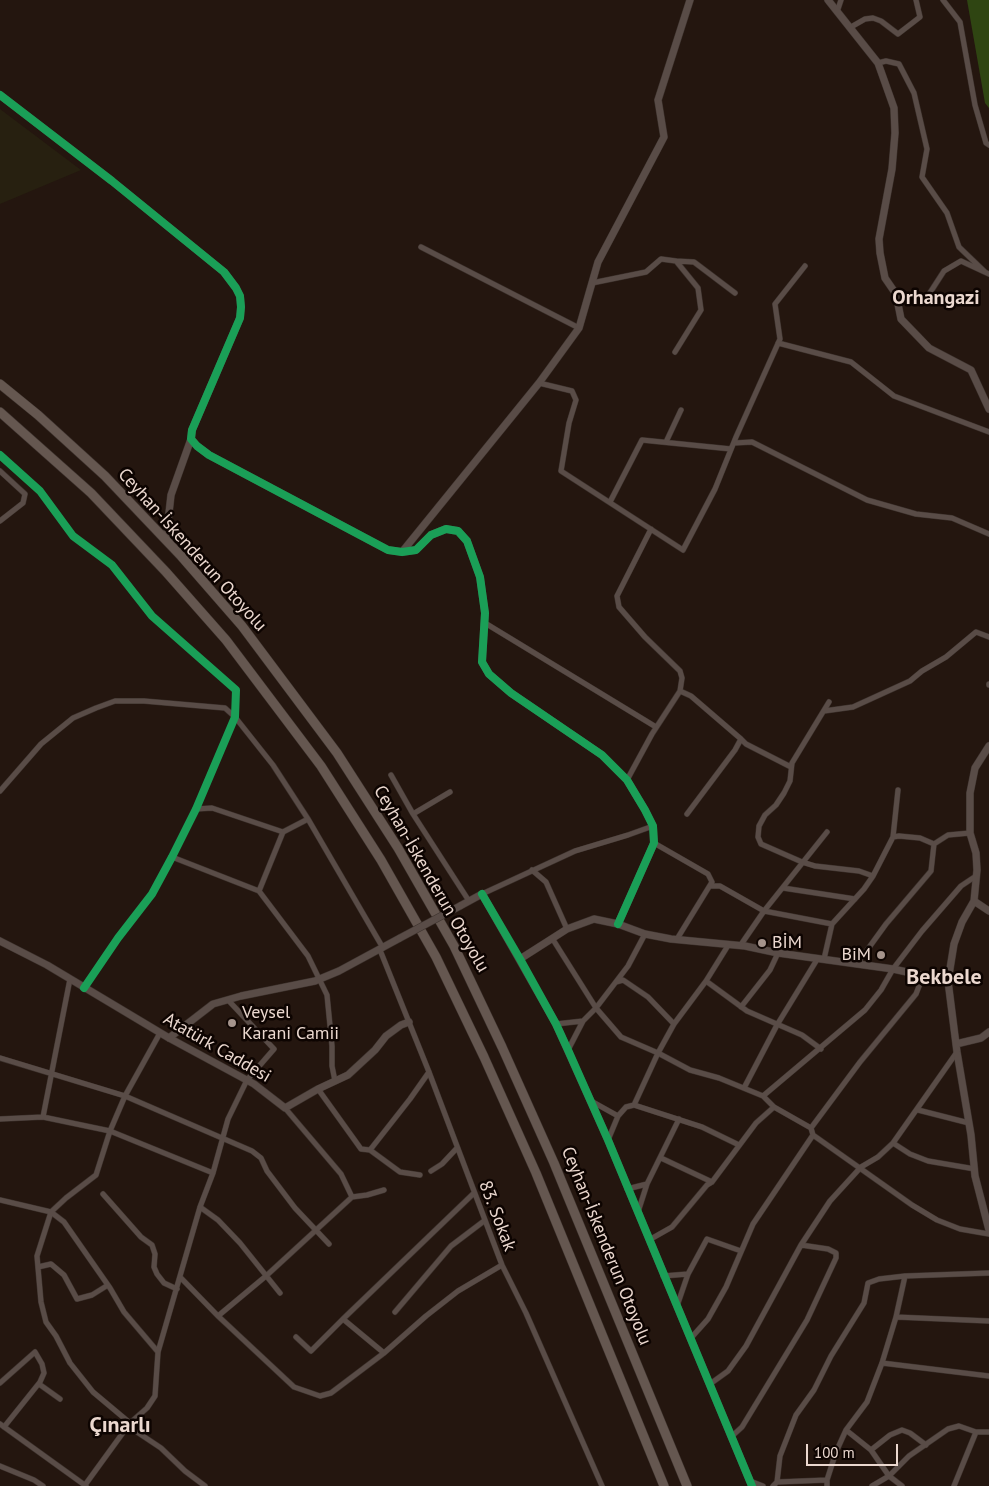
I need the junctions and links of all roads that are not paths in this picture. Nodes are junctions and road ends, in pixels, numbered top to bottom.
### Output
1 (690, 0) edge
2 (828, 0) edge
3 (841, 0) edge
4 (916, 0) edge
5 (943, 0) edge
6 (837, 12) junction
7 (851, 27) junction
8 (878, 63) junction
9 (0, 95) edge
10 (989, 145) edge
11 (421, 247) dead end
12 (676, 261) junction
13 (805, 266) dead end
14 (987, 273) edge
15 (592, 283) junction
16 (735, 293) dead end
17 (896, 294) junction
18 (579, 328) junction
19 (778, 343) junction
20 (675, 352) dead end
21 (539, 383) junction
22 (0, 384) edge
23 (989, 409) edge
24 (681, 410) dead end
25 (0, 412) edge
26 (989, 432) edge
27 (190, 439) junction
28 (666, 442) junction
29 (732, 446) junction
30 (0, 455) edge
31 (0, 471) edge
32 (610, 502) junction
33 (0, 521) edge
34 (652, 529) junction
35 (989, 534) edge
36 (166, 540) junction
37 (402, 552) junction
38 (485, 623) junction
39 (989, 637) edge
40 (680, 691) junction
41 (829, 702) dead end
42 (824, 711) junction
43 (235, 717) junction
44 (656, 727) junction
45 (740, 739) junction
46 (989, 746) edge
47 (791, 767) junction
48 (391, 775) dead end
49 (627, 780) junction
50 (898, 790) dead end
51 (0, 791) edge
52 (450, 792) dead end
53 (196, 809) junction
54 (413, 814) junction
55 (687, 814) dead end
56 (308, 820) junction
57 (653, 826) junction
58 (282, 832) junction
59 (827, 832) dead end
60 (970, 833) junction
61 (893, 837) junction
62 (654, 843) junction
63 (934, 844) junction
64 (172, 857) junction
65 (802, 862) junction
66 (532, 870) junction
67 (873, 876) junction
68 (976, 876) junction
69 (710, 886) junction
70 (783, 888) junction
71 (259, 891) junction
72 (482, 894) junction
73 (855, 899) junction
74 (468, 901) junction
75 (974, 901) junction
76 (764, 911) junction
77 (989, 911) edge
78 (618, 924) junction
79 (832, 924) junction
80 (567, 929) junction
81 (645, 934) junction
82 (552, 938) junction
83 (677, 939) junction
84 (0, 942) edge
85 (729, 944) junction
86 (740, 946) junction
87 (381, 949) junction
88 (778, 953) junction
89 (520, 959) junction
90 (821, 959) junction
91 (857, 964) junction
92 (893, 969) junction
93 (923, 976) junction
94 (70, 979) junction
95 (320, 979) junction
96 (948, 981) junction
97 (616, 982) junction
98 (706, 982) junction
99 (84, 988) junction
100 (228, 1000) junction
101 (596, 1008) junction
102 (741, 1008) junction
103 (583, 1021) junction
104 (409, 1022) junction
105 (556, 1024) junction
106 (674, 1024) junction
107 (777, 1025) junction
108 (989, 1032) edge
109 (160, 1033) junction
110 (168, 1038) junction
111 (956, 1044) junction
112 (820, 1048) junction
113 (568, 1050) junction
114 (957, 1052) junction
115 (658, 1053) junction
116 (0, 1058) edge
117 (429, 1072) junction
118 (50, 1073) junction
119 (247, 1080) junction
120 (335, 1081) junction
121 (744, 1088) junction
122 (318, 1089) junction
123 (125, 1096) junction
124 (763, 1096) junction
125 (591, 1101) junction
126 (634, 1105) junction
127 (774, 1107) junction
128 (285, 1108) junction
129 (918, 1110) junction
130 (618, 1116) junction
131 (43, 1117) junction
132 (0, 1119) edge
133 (679, 1119) junction
134 (969, 1123) junction
135 (811, 1128) junction
136 (110, 1131) junction
137 (813, 1135) junction
138 (223, 1139) junction
139 (608, 1140) junction
140 (893, 1143) junction
141 (739, 1145) junction
142 (457, 1148) junction
143 (370, 1150) junction
144 (661, 1158) junction
145 (861, 1167) junction
146 (974, 1169) junction
147 (431, 1171) dead end
148 (213, 1173) junction
149 (420, 1175) dead end
150 (712, 1182) junction
151 (647, 1184) junction
152 (627, 1188) junction
153 (384, 1190) dead end
154 (474, 1193) junction
155 (103, 1194) dead end
156 (352, 1197) junction
157 (0, 1200) edge
158 (200, 1207) junction
159 (51, 1212) junction
160 (637, 1212) junction
161 (484, 1220) junction
162 (316, 1230) junction
163 (989, 1230) edge
164 (989, 1234) edge
165 (649, 1240) junction
166 (329, 1244) dead end
167 (802, 1245) junction
168 (742, 1251) junction
169 (502, 1265) junction
170 (38, 1267) junction
171 (989, 1273) edge
172 (688, 1274) junction
173 (266, 1276) junction
174 (663, 1276) junction
175 (905, 1276) junction
176 (180, 1277) junction
177 (108, 1285) junction
178 (177, 1289) junction
179 (280, 1293) dead end
180 (677, 1306) junction
181 (395, 1312) dead end
182 (218, 1316) junction
183 (896, 1317) junction
184 (343, 1319) junction
185 (989, 1321) edge
186 (296, 1337) dead end
187 (691, 1338) junction
188 (158, 1352) junction
189 (384, 1353) junction
190 (882, 1363) junction
191 (989, 1376) edge
192 (0, 1383) edge
193 (39, 1384) junction
194 (710, 1384) junction
195 (60, 1399) dead end
196 (129, 1425) junction
197 (2, 1426) edge
198 (846, 1430) junction
199 (976, 1432) junction
200 (989, 1432) edge
201 (731, 1437) junction
202 (926, 1445) junction
203 (871, 1450) junction
204 (0, 1466) edge
205 (889, 1476) junction
206 (827, 1483) edge
207 (751, 1484) edge
208 (775, 1484) edge
209 (43, 1486) edge
210 (86, 1486) edge
211 (205, 1486) edge
212 (602, 1486) edge
213 (664, 1486) edge
214 (687, 1486) edge
215 (763, 1486) edge
216 (872, 1486) edge
217 (902, 1486) edge
218 (954, 1486) edge

1 - 15 street
2 - 6 street
3 - 6 street
4 - 7 street
5 - 10 street
6 - 7 street
7 - 8 street
8 - 14 street
8 - 17 street
9 - 27 street
11 - 18 street
12 - 15 street
12 - 16 street
12 - 20 street
13 - 19 street
14 - 17 street
15 - 18 street
17 - 23 street
18 - 21 street
19 - 26 street
19 - 29 street
21 - 32 street
21 - 37 street
22 - 36 highway, Ceyhan-İskenderun Otoyolu
24 - 28 street
25 - 213 highway, Ceyhan-İskenderun Otoyolu
27 - 36 street
27 - 37 street
28 - 29 street
28 - 32 street
29 - 34 street
29 - 35 street
30 - 43 street
31 - 33 street
32 - 34 street
34 - 40 street
36 - 214 highway, Ceyhan-İskenderun Otoyolu
37 - 38 street
38 - 44 street
38 - 49 street
39 - 42 street
40 - 44 street
40 - 45 street
41 - 42 street
42 - 47 street
43 - 51 street
43 - 53 street
43 - 56 street, 83. Sokak
44 - 49 street
45 - 47 street
45 - 55 street
46 - 60 street
47 - 65 street
48 - 54 street
49 - 57 street
50 - 61 street
52 - 54 street
53 - 58 street
53 - 64 street
54 - 74 street
56 - 58 street
56 - 87 street, 83. Sokak
57 - 62 street
57 - 66 street
58 - 71 street
59 - 65 street
60 - 63 street
60 - 68 street
61 - 63 street
61 - 67 street
62 - 69 street
62 - 78 street
63 - 91 street
64 - 71 street
64 - 99 street
65 - 67 street
65 - 70 street
66 - 72 street
66 - 80 street
67 - 73 street
68 - 75 street
68 - 92 street
69 - 76 street
69 - 83 street
70 - 73 street
70 - 76 street
71 - 95 street
72 - 74 street
72 - 89 street
73 - 79 street
74 - 87 street, bridge
75 - 77 street
75 - 96 street
76 - 79 street
76 - 86 street
78 - 80 street
78 - 81 street
79 - 90 street
80 - 82 street
81 - 83 street
81 - 97 street
82 - 89 street
82 - 101 street
83 - 85 street
84 - 94 street, Atatürk Caddesi
85 - 86 street
85 - 98 street
86 - 88 street
87 - 95 street
87 - 104 street, 83. Sokak
88 - 90 street
88 - 102 street
89 - 105 street
90 - 91 street
90 - 107 street
91 - 92 street
92 - 93 street
92 - 112 street
93 - 96 street
93 - 135 street
94 - 99 street, Atatürk Caddesi
94 - 118 street
95 - 100 street
95 - 120 street
96 - 111 street
97 - 101 street
97 - 106 street
98 - 102 street
98 - 106 street
99 - 109 street, Atatürk Caddesi
100 - 110 street
100 - 119 street
101 - 103 street
101 - 115 street
102 - 107 street
103 - 105 street
103 - 113 street
104 - 117 street, 83. Sokak
104 - 120 street
105 - 113 street
106 - 115 street
107 - 112 street
107 - 121 street
108 - 111 street
109 - 110 street, Atatürk Caddesi
109 - 123 street
110 - 119 street, Atatürk Caddesi
111 - 114 street
112 - 124 street
113 - 125 street
114 - 129 street
114 - 134 street
115 - 121 street
115 - 126 street
116 - 118 street
117 - 142 street, 83. Sokak
117 - 143 street
118 - 123 street
118 - 131 street
119 - 128 street, Atatürk Caddesi
119 - 138 street
120 - 122 street
121 - 124 street
122 - 128 street
122 - 143 street
123 - 136 street
123 - 138 street
124 - 127 street
125 - 130 street
125 - 139 street
126 - 130 street
126 - 133 street
127 - 135 street
127 - 141 street
128 - 156 street
129 - 134 street
129 - 140 street
130 - 139 street
131 - 132 street
131 - 136 street
133 - 141 street
133 - 144 street
134 - 146 street
135 - 137 street
136 - 148 street
136 - 159 street
137 - 145 street
137 - 168 street
138 - 148 street
138 - 162 street
139 - 152 street
140 - 145 street
140 - 146 street
141 - 150 street
142 - 147 street
142 - 154 street, 83. Sokak
143 - 149 street
144 - 150 street
144 - 151 street
145 - 164 street
145 - 167 street
146 - 163 street
148 - 158 street
150 - 165 street
151 - 152 street
151 - 160 street
152 - 160 street
153 - 156 street
154 - 161 street, 83. Sokak
154 - 184 street
155 - 178 street
156 - 162 street
157 - 159 street
158 - 173 street
158 - 176 street
159 - 170 street
159 - 177 street
160 - 165 street
161 - 169 street, 83. Sokak
161 - 181 street
162 - 166 street
162 - 173 street
165 - 174 street
167 - 194 street
167 - 201 street
168 - 172 street
168 - 187 street
169 - 189 street
169 - 212 street, 83. Sokak
170 - 177 street
170 - 196 street
171 - 175 street
172 - 174 street
172 - 180 street
173 - 179 street
173 - 182 street
174 - 180 street
175 - 183 street
175 - 208 street
176 - 178 street
176 - 182 street
177 - 188 street
178 - 188 street
180 - 187 street
182 - 189 street
183 - 185 street
183 - 190 street
184 - 186 street
184 - 189 street
187 - 194 street
188 - 196 street
190 - 191 street
190 - 198 street
192 - 193 street
193 - 195 street
193 - 197 street
194 - 201 street
196 - 210 street
196 - 211 street
197 - 210 street
198 - 203 street
198 - 206 street
199 - 200 street
199 - 202 street
199 - 218 street
201 - 207 street
202 - 203 street
202 - 205 street
203 - 205 street
204 - 209 street
205 - 216 street
205 - 217 street
206 - 208 street
207 - 215 street

